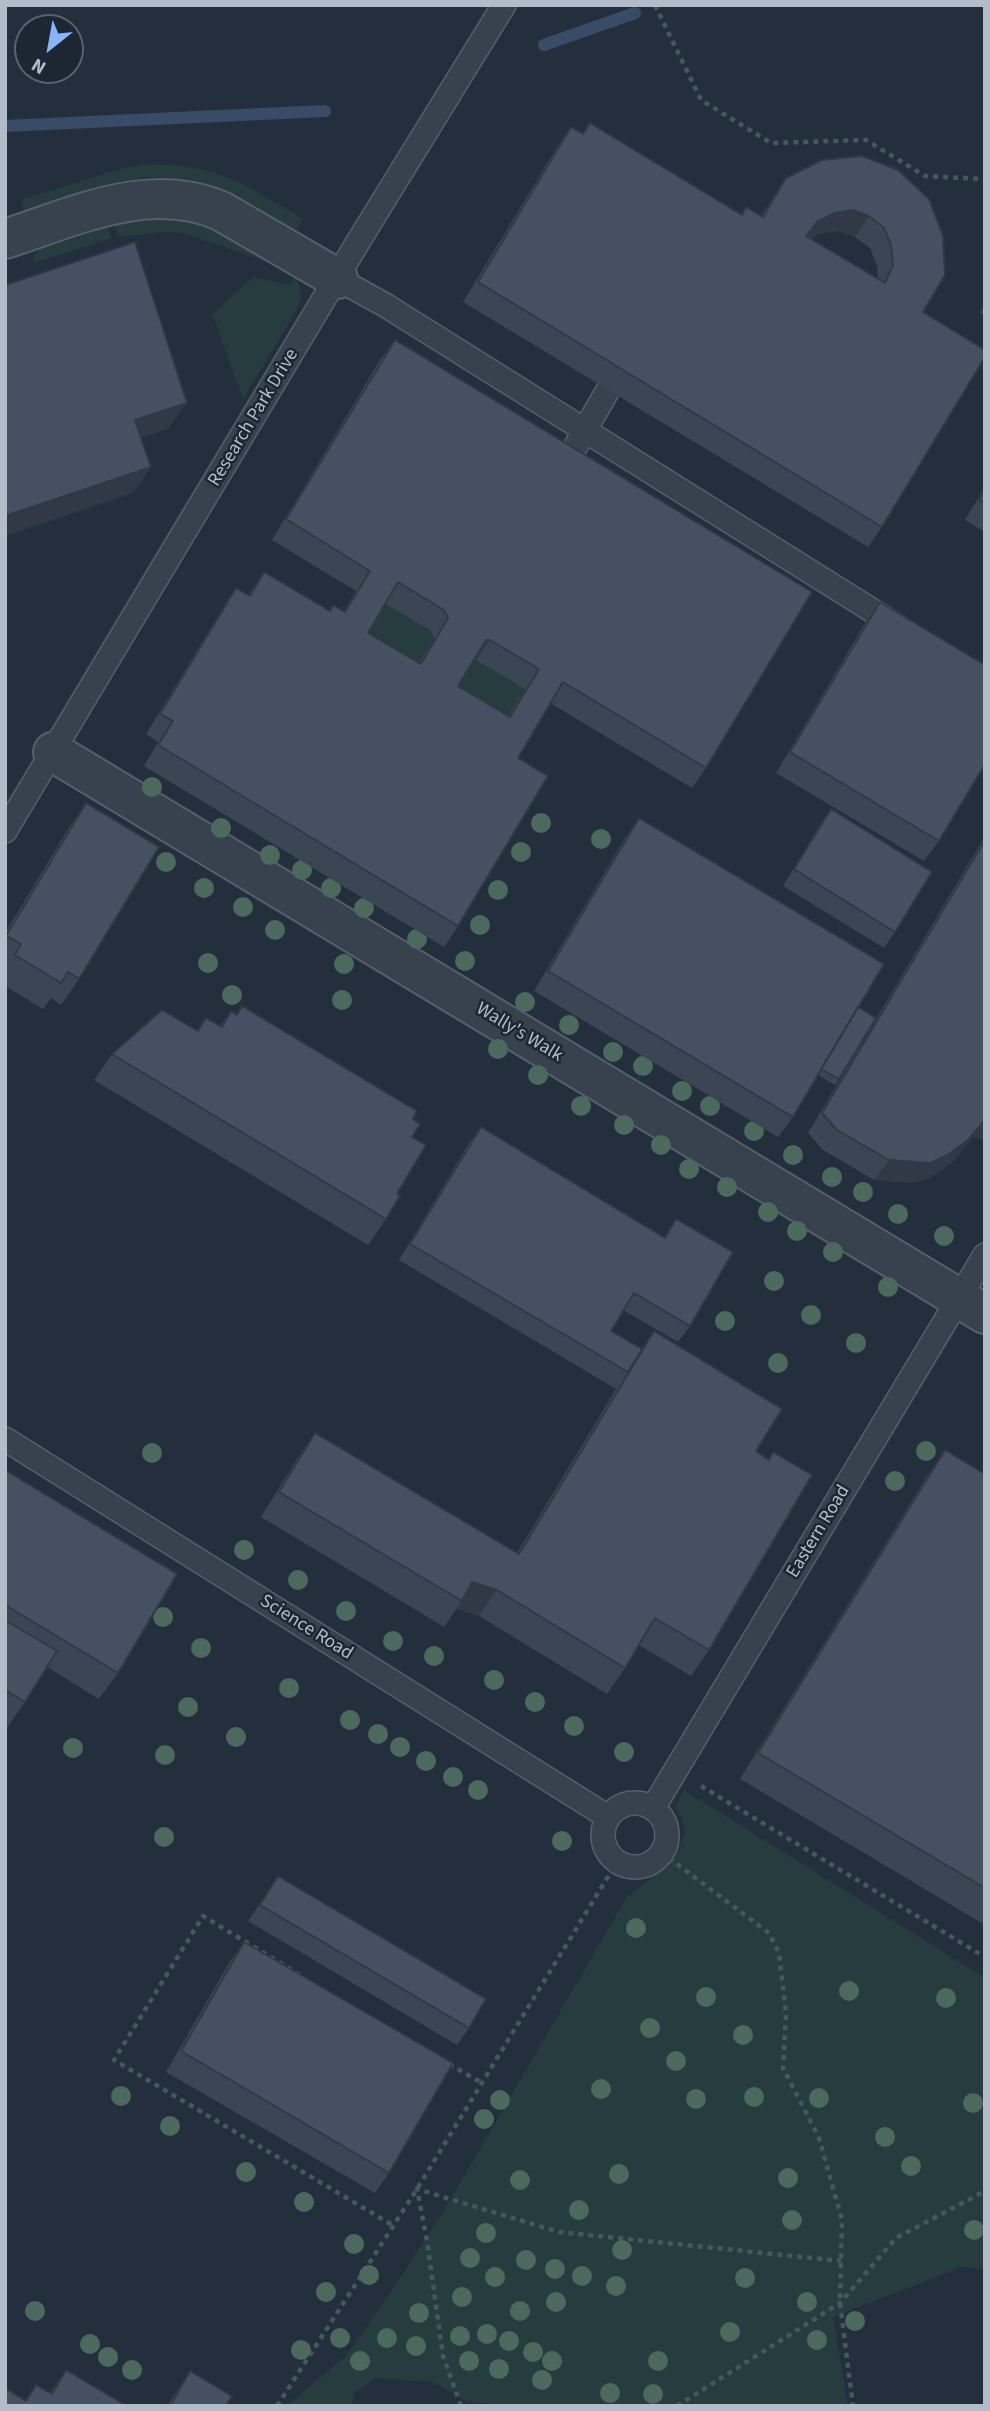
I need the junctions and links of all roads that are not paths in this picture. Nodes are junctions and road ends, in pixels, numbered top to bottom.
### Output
1 (504, 5) edge
2 (5, 239) edge
3 (338, 279) junction
4 (608, 390) edge
5 (584, 430) junction
6 (562, 470) edge
7 (909, 634) edge
8 (52, 752) junction
9 (6, 827) edge
10 (985, 1255) edge
11 (972, 1306) edge
12 (5, 1439) edge
13 (653, 1808) junction
14 (608, 1817) junction

1 - 3 lane, Research Park Drive
2 - 3 street
3 - 5 lane
3 - 8 lane, Research Park Drive
4 - 5 lane
5 - 6 lane
5 - 7 lane
8 - 9 lane, Research Park Drive
8 - 11 street, Wally's Walk
10 - 11 lane, Eastern Road
11 - 13 lane, Eastern Road
12 - 14 lane, Science Road
13 - 14 lane
13 - 14 lane

